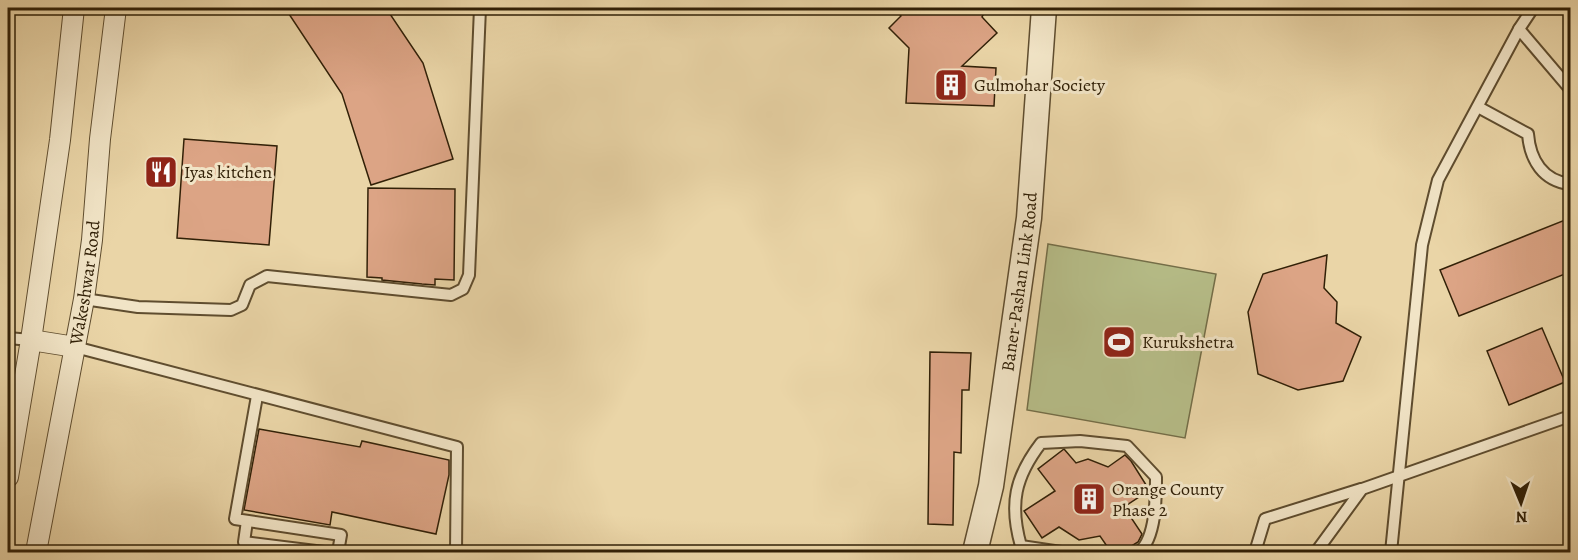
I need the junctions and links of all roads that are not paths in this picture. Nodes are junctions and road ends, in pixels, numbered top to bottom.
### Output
1 (74, 8) edge
2 (116, 8) edge
3 (480, 8) edge
4 (1044, 8) edge
5 (1533, 8) edge
6 (1519, 29) junction
7 (1570, 89) edge
8 (1478, 107) junction
9 (1570, 184) edge
10 (84, 299) junction
11 (8, 338) edge
12 (31, 340) junction
13 (75, 347) junction
14 (257, 396) junction
15 (1570, 416) edge
16 (8, 477) edge
17 (1399, 477) junction
18 (991, 486) junction
19 (1362, 489) junction
20 (1016, 495) junction
21 (247, 521) junction
22 (36, 552) edge
23 (324, 552) edge
24 (339, 552) edge
25 (456, 552) edge
26 (975, 552) edge
27 (1061, 552) edge
28 (1139, 552) edge
29 (1255, 552) edge
30 (1316, 552) edge
31 (1391, 552) edge

1 - 12 street
2 - 10 street, Wakeshwar Road
3 - 10 lane
4 - 18 street, Baner-Pashan Link Road
5 - 6 lane
6 - 7 lane
6 - 8 lane
8 - 9 lane
8 - 17 lane
10 - 13 street, Wakeshwar Road
11 - 12 lane
12 - 13 street
12 - 16 street
13 - 14 lane
13 - 22 street, Wakeshwar Road
14 - 21 lane
14 - 25 lane
15 - 17 lane
17 - 19 lane
17 - 31 lane
18 - 20 lane
18 - 26 street, Baner-Pashan Link Road
19 - 29 lane
19 - 30 lane
20 - 27 lane
20 - 28 lane
21 - 23 lane
21 - 24 lane

